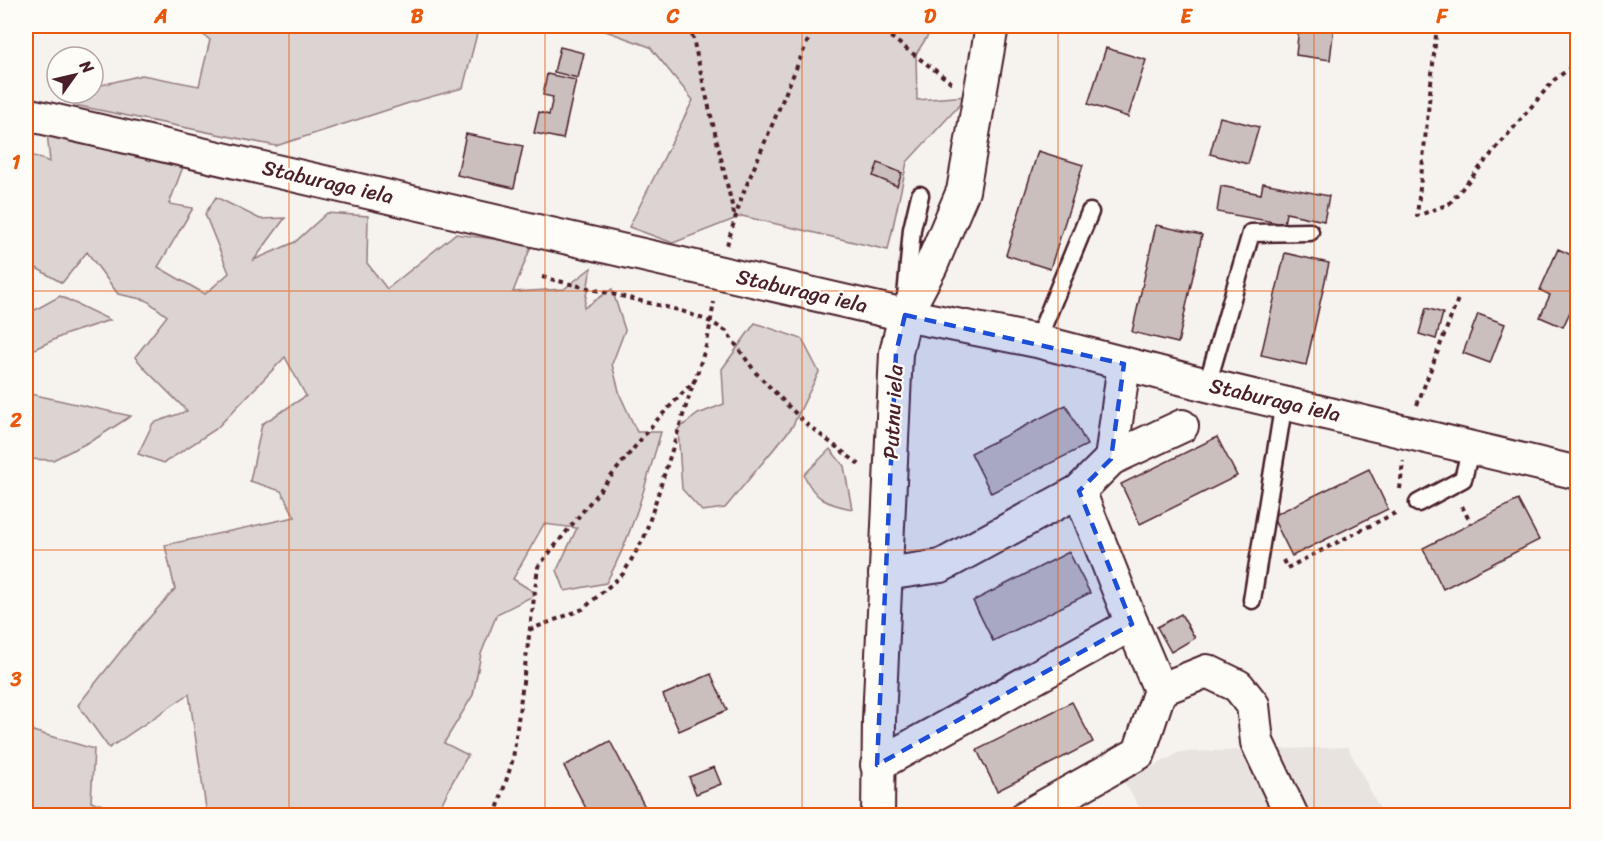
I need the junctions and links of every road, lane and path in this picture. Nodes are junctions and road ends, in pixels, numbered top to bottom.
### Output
1 (690, 26) edge
2 (814, 26) edge
3 (876, 26) edge
4 (992, 26) edge
5 (1437, 26) edge
6 (1578, 62) edge
7 (979, 104) junction
8 (26, 114) edge
9 (920, 195) dead end
10 (1090, 212) dead end
11 (735, 219) junction
12 (1310, 232) dead end
13 (718, 271) junction
14 (542, 277) dead end
15 (1458, 299) dead end
16 (904, 315) junction
17 (711, 322) junction
18 (1037, 342) junction
19 (1124, 364) junction
20 (694, 380) junction
21 (1207, 384) junction
22 (1284, 402) junction
23 (1182, 426) dead end
24 (1406, 431) junction
25 (1471, 447) junction
26 (1110, 459) junction
27 (1578, 472) edge
28 (1400, 490) dead end
29 (1079, 491) junction
30 (1398, 501) dead end
31 (888, 503) junction
32 (1418, 503) dead end
33 (1264, 522) junction
34 (1341, 532) dead end
35 (1345, 539) junction
36 (885, 574) junction
37 (1252, 600) dead end
38 (1131, 624) junction
39 (529, 630) junction
40 (1160, 690) junction
41 (877, 765) junction
42 (495, 816) edge
43 (878, 816) edge
44 (1027, 816) edge
45 (1292, 816) edge

1 - 11 path
2 - 11 path
3 - 7 path
4 - 7 street, Putnu iela
5 - 6 path
7 - 16 street, Putnu iela
8 - 13 street, Staburaga iela
9 - 16 lane
10 - 18 lane
11 - 13 path
12 - 21 lane
13 - 16 street, Staburaga iela
13 - 17 path
14 - 17 path
15 - 24 path
16 - 18 street, Staburaga iela
16 - 31 street, Putnu iela
17 - 20 path
17 - 31 path
18 - 19 street, Staburaga iela
19 - 21 street, Staburaga iela
19 - 26 street
20 - 39 path
20 - 39 path
21 - 22 street, Staburaga iela
22 - 24 street, Staburaga iela
22 - 33 lane
23 - 26 street
24 - 25 street, Staburaga iela
24 - 28 path
25 - 27 street, Staburaga iela
25 - 32 lane
26 - 29 street
29 - 36 street
29 - 38 street
30 - 35 path
31 - 36 street, Putnu iela
33 - 35 path
33 - 37 lane
34 - 35 path
36 - 41 street, Putnu iela
38 - 40 street
38 - 41 street
39 - 42 path
40 - 44 street
40 - 45 street
41 - 43 street, Putnu iela

